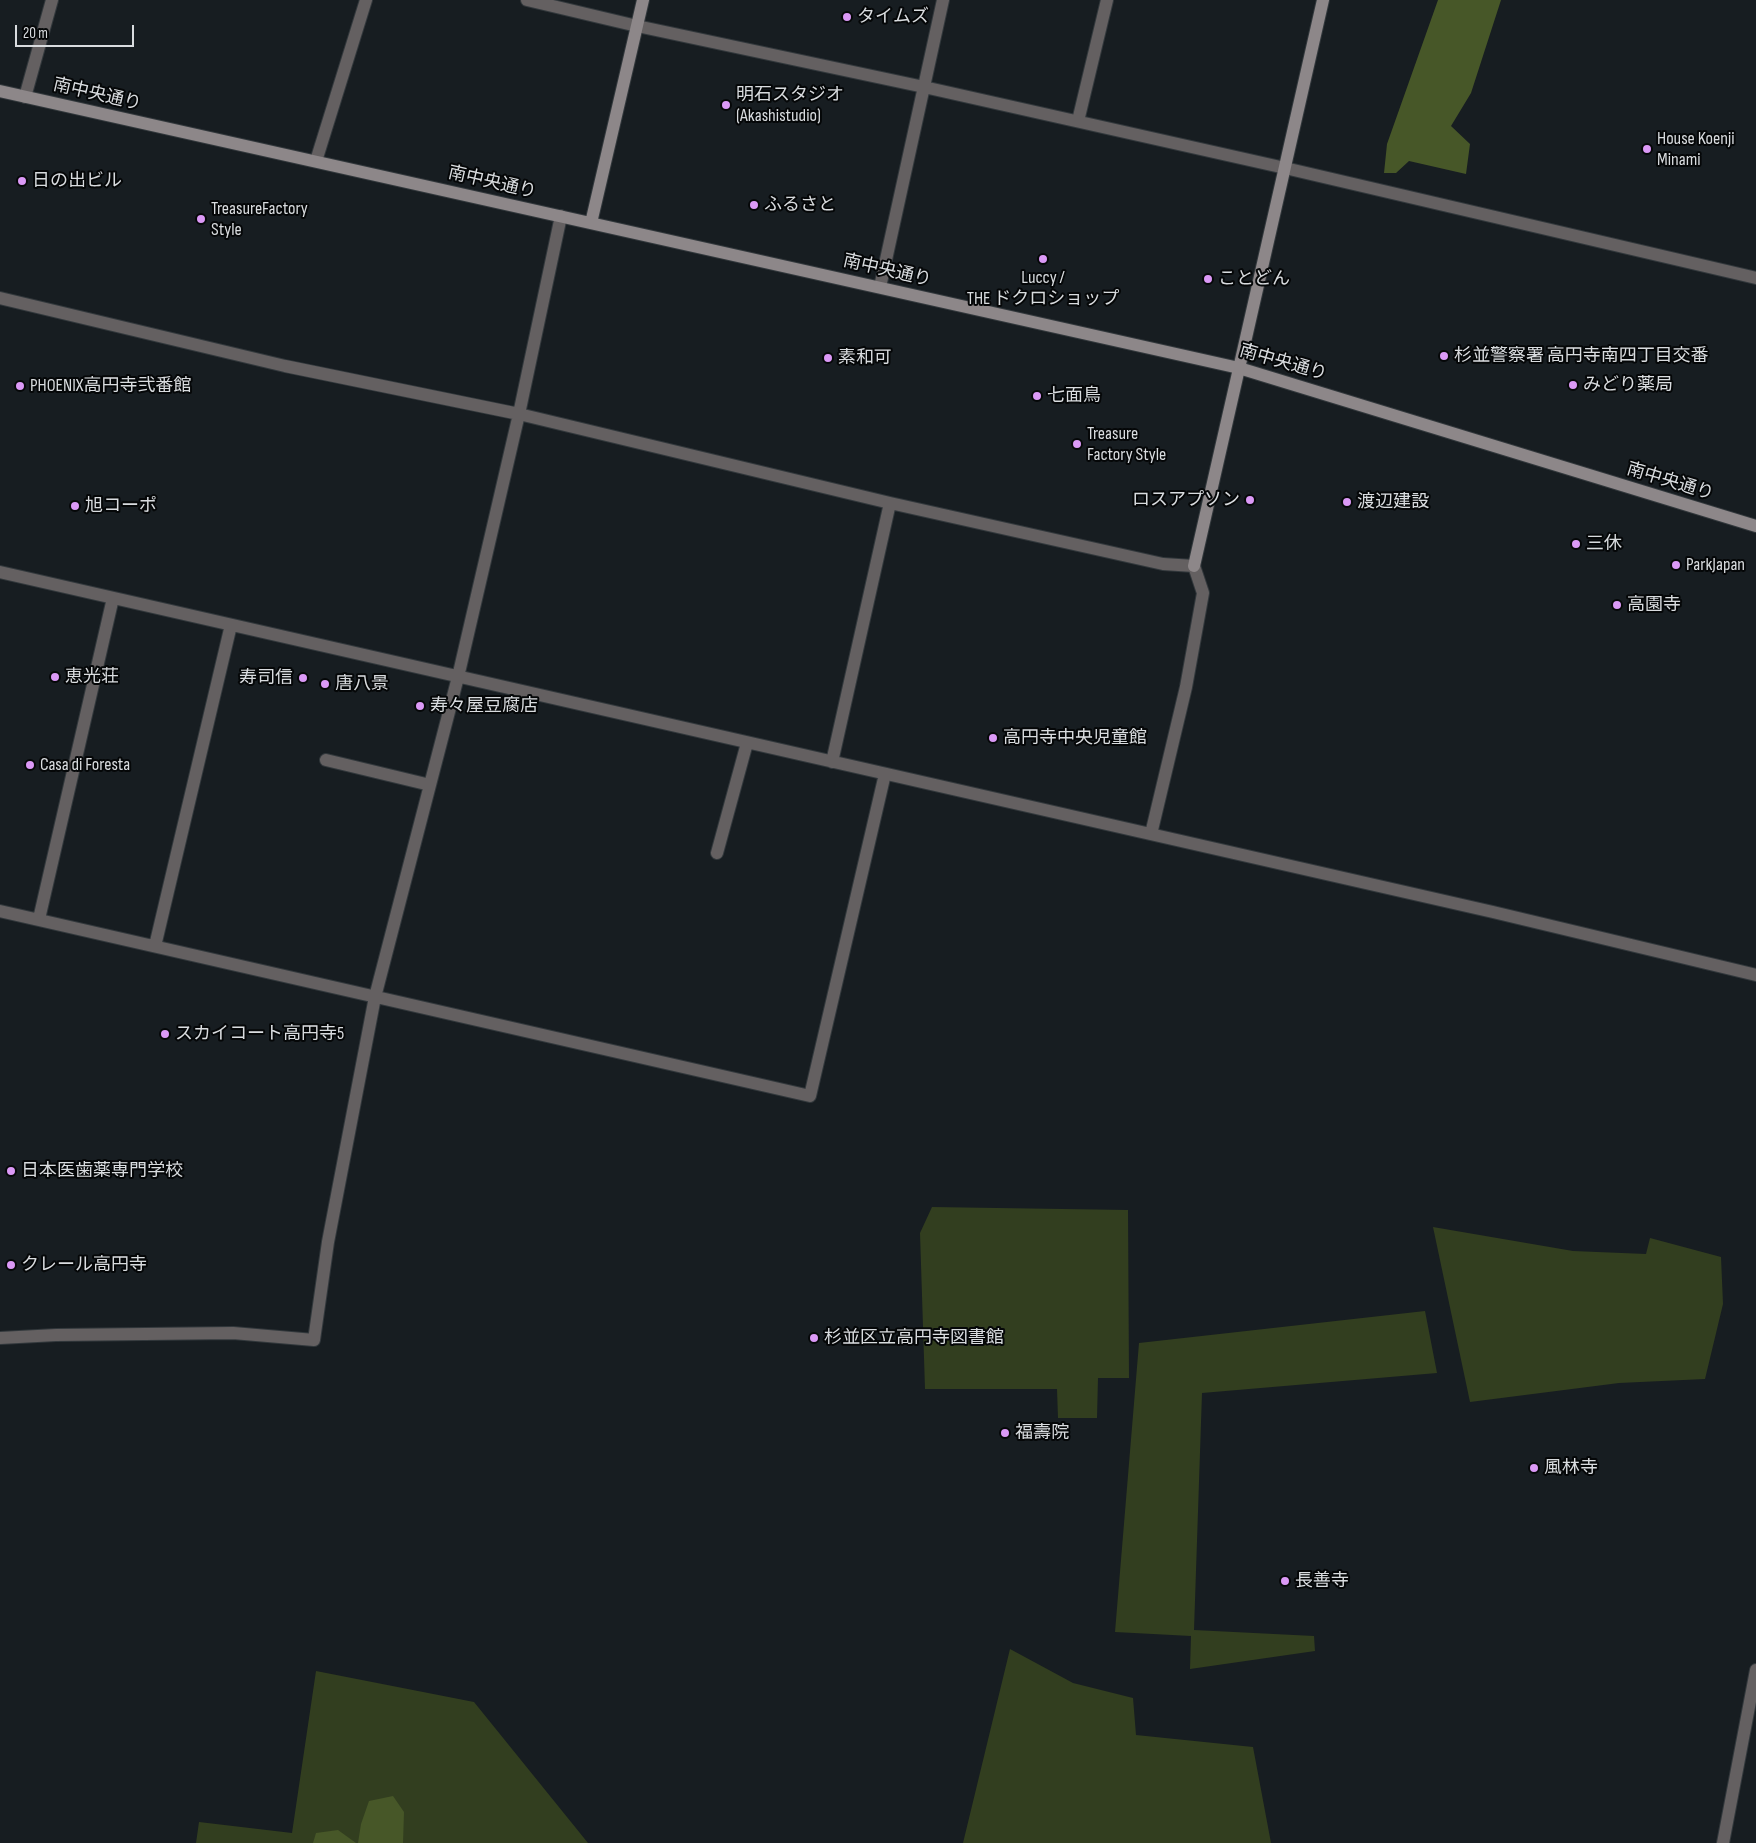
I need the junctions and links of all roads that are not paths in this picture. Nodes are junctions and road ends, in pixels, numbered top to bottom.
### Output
1 (52, 0) edge
2 (366, 0) edge
3 (527, 0) edge
4 (643, 0) edge
5 (943, 0) edge
6 (1107, 0) edge
7 (1323, 0) edge
8 (637, 26) junction
9 (924, 87) junction
10 (0, 91) edge
11 (25, 97) junction
12 (1078, 121) junction
13 (316, 161) junction
14 (1284, 168) junction
15 (561, 216) junction
16 (591, 223) junction
17 (1756, 278) edge
18 (880, 287) junction
19 (0, 298) edge
20 (1239, 368) junction
21 (519, 414) junction
22 (890, 503) junction
23 (1756, 526) edge
24 (1194, 566) junction
25 (0, 572) edge
26 (112, 598) junction
27 (231, 625) junction
28 (458, 677) junction
29 (747, 743) junction
30 (326, 760) dead end
31 (832, 762) junction
32 (885, 774) junction
33 (430, 785) junction
34 (1151, 834) junction
35 (717, 853) dead end
36 (0, 911) edge
37 (39, 919) junction
38 (155, 946) junction
39 (1756, 975) edge
40 (375, 997) junction
41 (0, 1338) edge
42 (1756, 1670) edge
43 (1723, 1843) edge

1 - 11 street
2 - 13 street
3 - 8 street
4 - 8 street
5 - 9 street
6 - 12 street
7 - 14 street
8 - 9 street
8 - 16 street
9 - 12 street
9 - 18 street
10 - 11 street, 南中央通り
11 - 13 street, 南中央通り
12 - 14 street
13 - 15 street, 南中央通り
14 - 17 street
14 - 20 street
15 - 16 street, 南中央通り
15 - 21 street
16 - 18 street, 南中央通り
18 - 20 street, 南中央通り
19 - 21 street
20 - 23 street, 南中央通り
20 - 24 street
21 - 22 street
21 - 28 street
22 - 24 street
22 - 31 street
24 - 34 street
25 - 26 street
26 - 27 street
26 - 37 street
27 - 28 street
27 - 38 street
28 - 29 street
28 - 33 street
29 - 31 street
29 - 35 street
30 - 33 street
31 - 32 street
32 - 34 street
32 - 40 street
33 - 40 street
34 - 39 street
36 - 37 street
37 - 38 street
38 - 40 street
40 - 41 street
42 - 43 street

